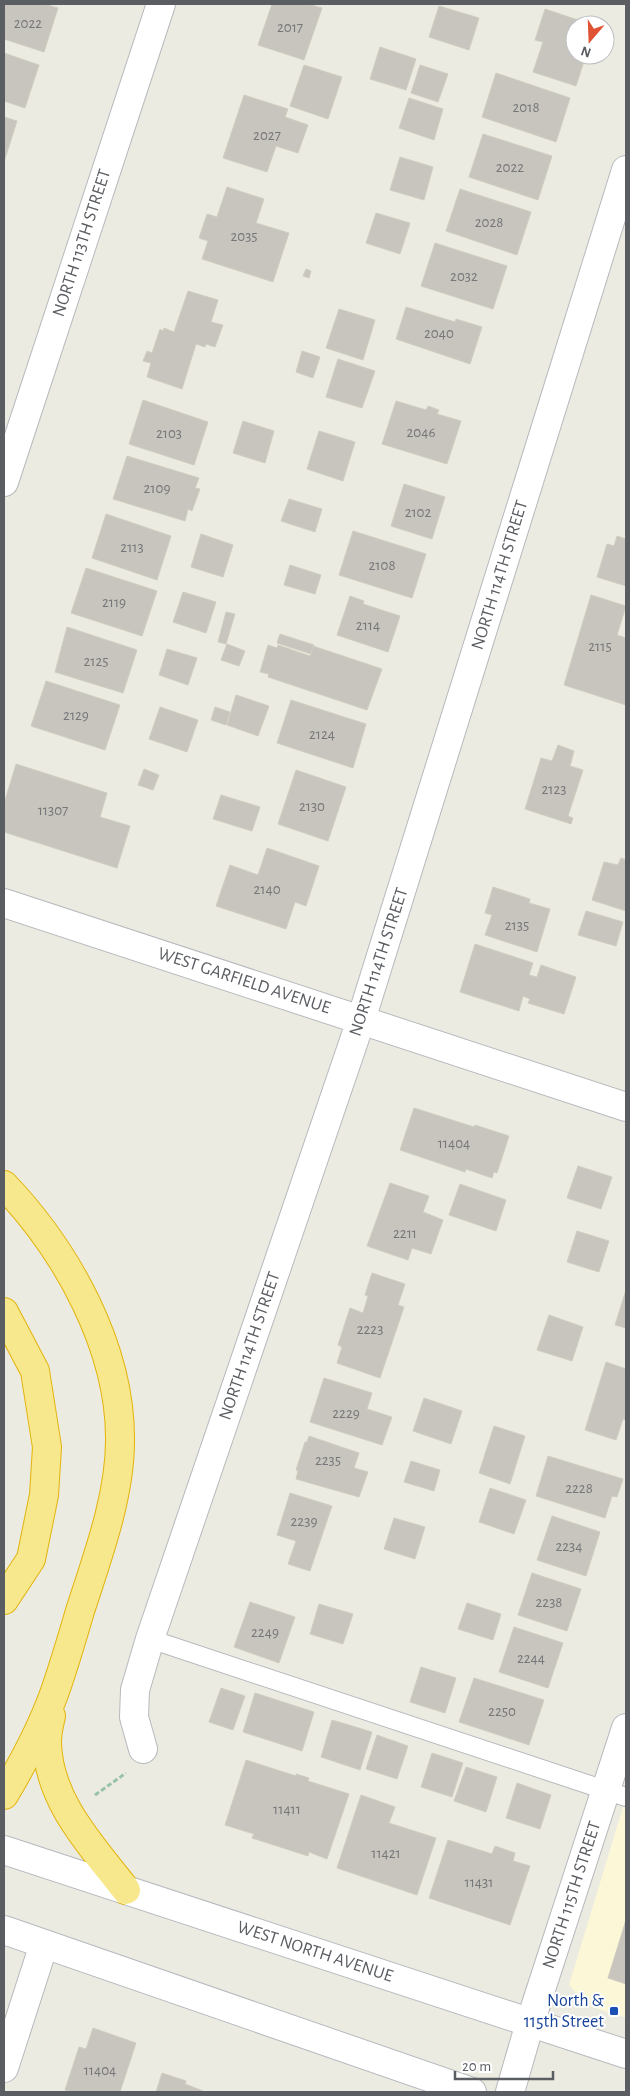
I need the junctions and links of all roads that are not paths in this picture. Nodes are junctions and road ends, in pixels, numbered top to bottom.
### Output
1 (160, 4) edge
2 (626, 170) edge
3 (4, 482) edge
4 (4, 903) edge
5 (361, 1020) junction
6 (626, 1107) edge
7 (4, 1185) edge
8 (4, 1312) edge
9 (4, 1600) edge
10 (150, 1640) junction
11 (54, 1695) junction
12 (626, 1728) edge
13 (143, 1750) road end
14 (616, 1794) edge
15 (4, 1795) edge
16 (4, 1850) edge
17 (126, 1890) junction
18 (4, 1930) edge
19 (44, 1944) junction
20 (530, 2023) junction
21 (626, 2054) edge
22 (4, 2068) edge
23 (472, 2092) edge
24 (510, 2092) edge

1 - 3 street, NORTH 113TH STREET
2 - 5 street, NORTH 114TH STREET
4 - 5 street, WEST GARFIELD AVENUE
5 - 6 street, WEST GARFIELD AVENUE
5 - 10 street, NORTH 114TH STREET
7 - 11 highway
8 - 9 highway
10 - 13 street, NORTH 114TH STREET
10 - 14 lane
11 - 15 highway
11 - 17 highway
12 - 14 street, NORTH 115TH STREET
14 - 20 street, NORTH 115TH STREET
16 - 17 street, WEST NORTH AVENUE
17 - 20 street, WEST NORTH AVENUE
18 - 19 street
19 - 22 street
19 - 23 street
20 - 21 street, WEST NORTH AVENUE
20 - 24 street, NORTH 115TH STREET

